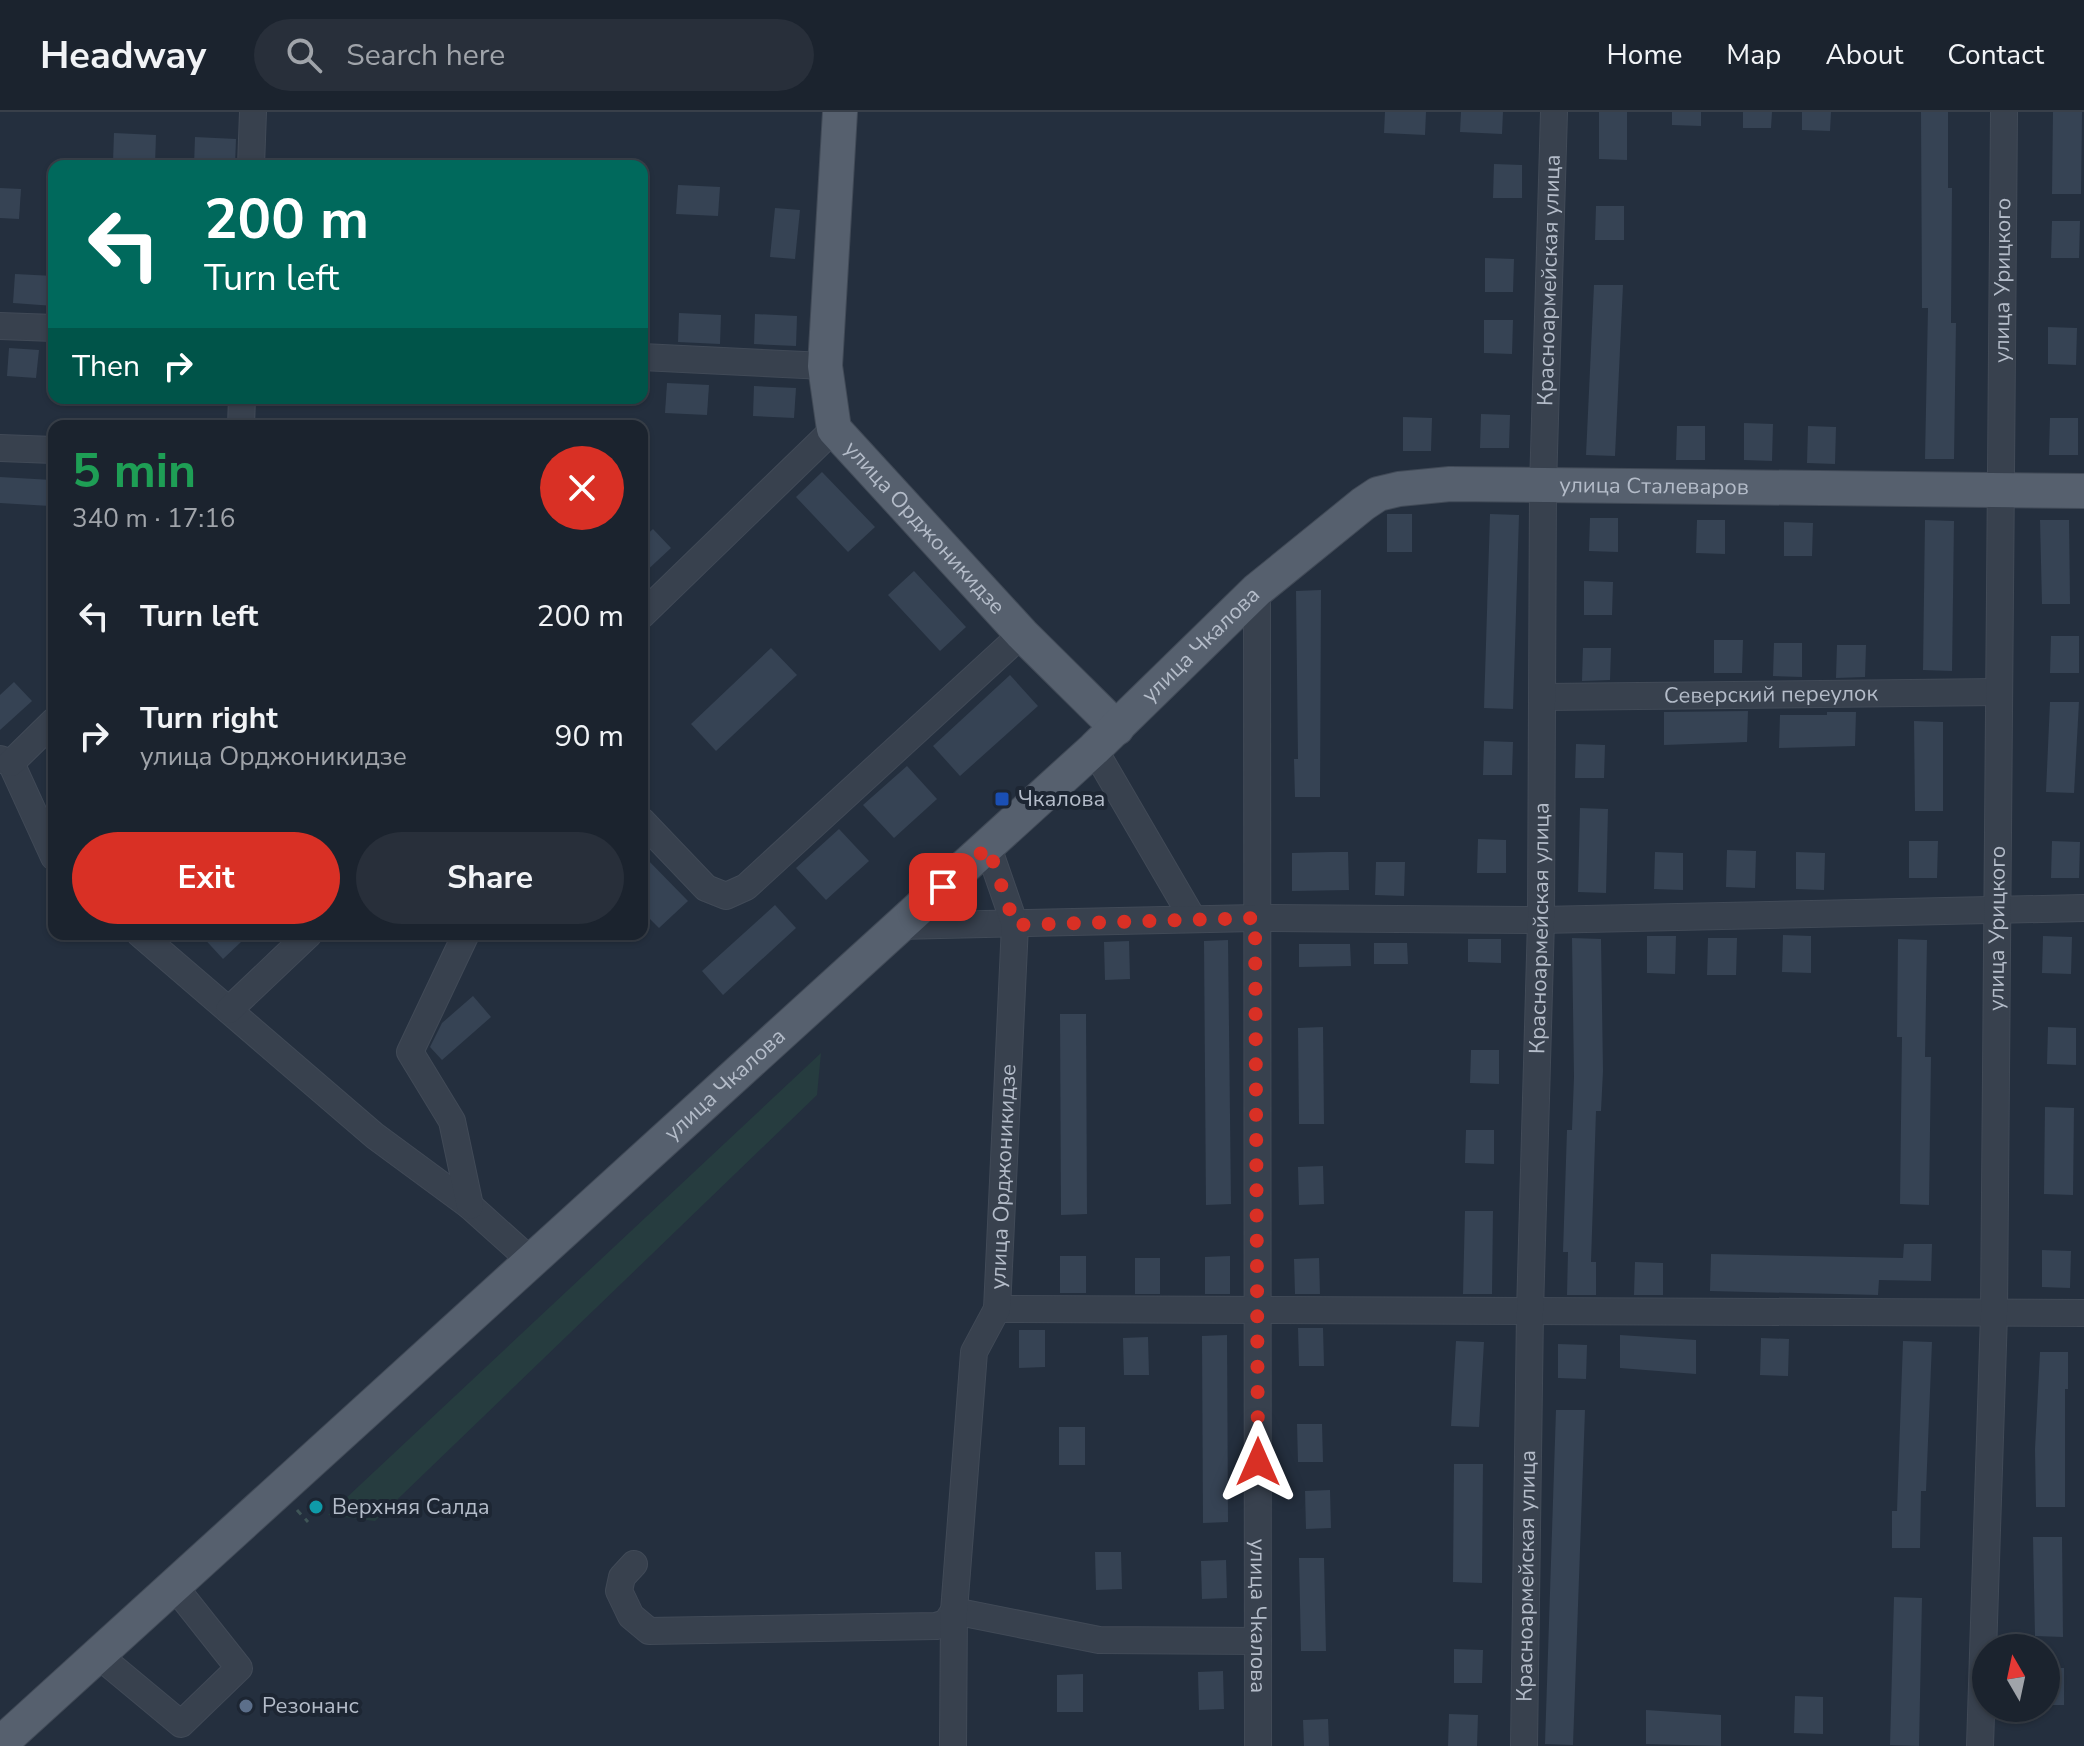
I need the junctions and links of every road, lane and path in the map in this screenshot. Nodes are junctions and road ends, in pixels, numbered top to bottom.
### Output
1 (253, 112) edge
2 (840, 112) edge
3 (1554, 112) edge
4 (2004, 112) edge
5 (251, 160) edge
6 (0, 326) edge
7 (48, 328) edge
8 (648, 357) edge
9 (825, 366) junction
10 (834, 429) junction
11 (0, 448) edge
12 (48, 450) edge
13 (1543, 487) junction
14 (2002, 489) junction
15 (2084, 491) edge
16 (1257, 590) junction
17 (648, 609) edge
18 (1022, 634) junction
19 (1998, 692) junction
20 (1545, 697) junction
21 (48, 726) edge
22 (1106, 738) junction
23 (6, 761) edge
24 (648, 827) edge
25 (48, 845) edge
26 (988, 847) junction
27 (2084, 908) edge
28 (1998, 912) junction
29 (1255, 918) junction
30 (1193, 919) junction
31 (1541, 920) junction
32 (1015, 925) junction
33 (897, 926) junction
34 (147, 940) edge
35 (303, 940) edge
36 (465, 940) edge
37 (229, 1010) junction
38 (470, 1206) junction
39 (530, 1260) junction
40 (997, 1309) junction
41 (1258, 1312) junction
42 (1530, 1312) junction
43 (2084, 1313) edge
44 (1994, 1314) junction
45 (634, 1564) dead end
46 (174, 1586) junction
47 (954, 1611) junction
48 (1258, 1641) junction
49 (98, 1655) junction
50 (0, 1744) edge
51 (953, 1746) edge
52 (1258, 1746) edge
53 (1524, 1746) edge
54 (1980, 1746) edge

1 - 5 street
2 - 9 main road, улица Орджоникидзе
3 - 13 street, Красноармейская улица
4 - 14 street, улица Урицкого
6 - 7 street
8 - 9 street
9 - 10 main road, улица Орджоникидзе
10 - 17 street, улица Орджоникидзе
10 - 18 main road, улица Орджоникидзе
11 - 12 street
13 - 14 main road, улица Сталеваров
13 - 16 main road, улица Сталеваров
13 - 20 street, Красноармейская улица
14 - 15 main road, улица Сталеваров
14 - 19 street, улица Урицкого
16 - 22 main road, улица Чкалова
16 - 29 street, улица Чкалова
18 - 22 main road, улица Орджоникидзе
18 - 24 street
19 - 20 street, Северский переулок
19 - 28 street, улица Урицкого
20 - 31 street, Красноармейская улица
21 - 23 street
22 - 26 main road, улица Чкалова
22 - 30 street
23 - 25 street
26 - 32 street, улица Орджоникидзе
26 - 33 main road, улица Чкалова
27 - 28 street
28 - 31 street
28 - 44 street, улица Урицкого
29 - 30 street
29 - 31 street
29 - 41 street, улица Чкалова
30 - 32 street
31 - 42 street, Красноармейская улица
32 - 33 street
32 - 40 street, улица Орджоникидзе
33 - 39 main road, улица Чкалова
34 - 37 street
35 - 37 street
36 - 38 street
37 - 38 street
38 - 39 street
39 - 46 main road, улица Чкалова
40 - 41 street
40 - 47 street, улица Орджоникидзе
41 - 42 street
41 - 48 street, улица Чкалова
42 - 44 street
42 - 53 street, Красноармейская улица
43 - 44 street
44 - 54 street, улица Урицкого
45 - 47 street
46 - 49 main road, улица Чкалова
46 - 49 street
47 - 48 street
47 - 51 street, улица Орджоникидзе
48 - 52 street, улица Чкалова
49 - 50 main road, улица Чкалова

